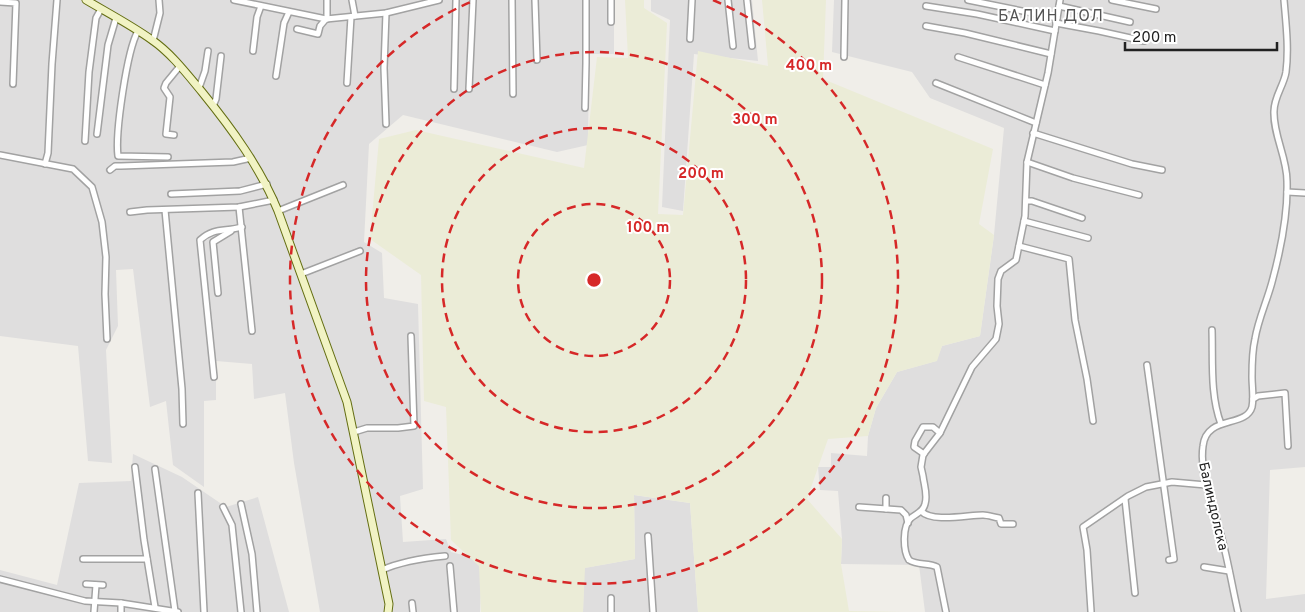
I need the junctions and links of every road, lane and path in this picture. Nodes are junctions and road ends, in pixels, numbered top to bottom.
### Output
1 (57, 0) edge
2 (86, 0) edge
3 (159, 0) edge
4 (234, 0) edge
5 (327, 0) edge
6 (352, 0) edge
7 (439, 0) edge
8 (456, 0) edge
9 (473, 0) edge
10 (512, 0) edge
11 (536, 0) edge
12 (586, 0) edge
13 (611, 0) edge
14 (692, 0) edge
15 (728, 0) edge
16 (747, 0) edge
17 (845, 0) edge
18 (968, 0) edge
19 (1112, 0) edge
20 (1284, 0) edge
21 (0, 2) edge
22 (1060, 3) edge
23 (261, 6) junction
24 (926, 6) dead end
25 (101, 9) junction
26 (1156, 9) dead end
27 (289, 12) junction
28 (386, 13) junction
29 (353, 16) junction
30 (116, 18) junction
31 (327, 19) junction
32 (1056, 21) junction
33 (611, 22) dead end
34 (1130, 22) dead end
35 (926, 26) dead end
36 (297, 29) dead end
37 (138, 31) junction
38 (1055, 31) junction
39 (690, 39) dead end
40 (153, 41) junction
41 (1144, 41) dead end
42 (733, 46) dead end
43 (752, 46) dead end
44 (208, 51) dead end
45 (253, 51) dead end
46 (1051, 54) junction
47 (221, 56) dead end
48 (844, 57) dead end
49 (958, 57) dead end
50 (537, 60) dead end
51 (180, 66) junction
52 (276, 76) dead end
53 (347, 83) dead end
54 (936, 83) dead end
55 (13, 84) dead end
56 (1045, 85) junction
57 (199, 88) junction
58 (454, 89) dead end
59 (468, 89) dead end
60 (512, 94) dead end
61 (214, 106) junction
62 (585, 108) dead end
63 (1036, 123) junction
64 (386, 124) dead end
65 (1033, 133) junction
66 (97, 134) dead end
67 (174, 135) dead end
68 (84, 141) dead end
69 (0, 155) edge
70 (168, 157) dead end
71 (251, 158) junction
72 (1027, 162) junction
73 (45, 164) junction
74 (110, 170) dead end
75 (1162, 170) dead end
76 (267, 184) junction
77 (343, 186) dead end
78 (1287, 192) junction
79 (172, 194) dead end
80 (1305, 194) edge
81 (1139, 195) dead end
82 (274, 200) junction
83 (1026, 201) junction
84 (239, 207) junction
85 (165, 210) junction
86 (278, 211) junction
87 (130, 212) dead end
88 (1082, 218) dead end
89 (1024, 220) junction
90 (242, 227) junction
91 (232, 230) junction
92 (1088, 238) dead end
93 (1019, 246) junction
94 (360, 252) dead end
95 (301, 274) junction
96 (218, 292) dead end
97 (1212, 330) dead end
98 (252, 331) dead end
99 (411, 336) dead end
100 (107, 339) dead end
101 (1147, 365) dead end
102 (214, 377) dead end
103 (1253, 399) junction
104 (1092, 421) dead end
105 (182, 424) dead end
106 (1220, 424) junction
107 (354, 432) junction
108 (940, 433) junction
109 (1288, 446) dead end
110 (924, 454) junction
111 (135, 467) dead end
112 (155, 469) dead end
113 (1163, 484) junction
114 (1206, 485) junction
115 (198, 493) dead end
116 (886, 498) dead end
117 (1125, 498) junction
118 (241, 504) dead end
119 (222, 507) dead end
120 (859, 507) dead end
121 (886, 509) junction
122 (921, 512) junction
123 (908, 523) junction
124 (1013, 524) dead end
125 (648, 536) dead end
126 (445, 556) dead end
127 (83, 559) dead end
128 (147, 559) junction
129 (1168, 560) dead end
130 (450, 566) dead end
131 (1204, 567) dead end
132 (382, 570) junction
133 (1229, 571) junction
134 (0, 580) edge
135 (86, 584) dead end
136 (96, 585) junction
137 (103, 585) dead end
138 (1135, 593) dead end
139 (611, 598) dead end
140 (95, 602) junction
141 (121, 603) junction
142 (412, 603) dead end
143 (155, 608) junction
144 (388, 608) edge
145 (173, 611) edge
146 (1091, 611) edge
147 (94, 612) edge
148 (121, 612) edge
149 (204, 612) edge
150 (241, 612) edge
151 (256, 612) edge
152 (392, 612) edge
153 (413, 612) edge
154 (454, 612) edge
155 (610, 612) edge
156 (652, 612) edge
157 (946, 612) edge
158 (1238, 612) edge

1 - 73 street
2 - 25 main road
3 - 40 street
4 - 23 street
5 - 31 street
6 - 29 street
7 - 28 street
8 - 58 street
9 - 59 street
10 - 60 street
11 - 50 street
12 - 62 street
13 - 33 street
14 - 39 street
15 - 42 street
16 - 43 street
17 - 48 street
18 - 32 street
19 - 26 street
20 - 78 street
21 - 55 street
22 - 32 street
22 - 34 street
23 - 27 street
23 - 45 street
24 - 38 street
25 - 30 main road
25 - 68 street
27 - 31 street
27 - 52 street
28 - 29 street
28 - 64 street
29 - 31 street
29 - 53 street
30 - 37 main road
30 - 66 street
31 - 36 street
32 - 38 street
32 - 41 street
35 - 46 street
37 - 40 main road
37 - 70 street
38 - 46 street
40 - 51 main road
44 - 57 street
46 - 56 street
47 - 61 street
49 - 56 street
51 - 57 main road
51 - 67 street
54 - 63 street
56 - 63 street
57 - 61 main road
61 - 71 main road
63 - 65 street
65 - 72 street
65 - 75 street
69 - 73 street
71 - 74 street
71 - 76 main road
72 - 81 street
72 - 83 street
73 - 100 street
76 - 79 street
76 - 82 main road
77 - 86 street
78 - 80 street
78 - 103 street
82 - 84 street
82 - 86 main road
83 - 88 street
83 - 89 street
84 - 85 street
84 - 90 street
85 - 87 street
85 - 105 street
86 - 95 main road
89 - 92 street
89 - 93 street
90 - 91 street
90 - 98 street
91 - 96 street
91 - 102 street
93 - 104 street
93 - 108 street
94 - 95 street
95 - 107 main road
97 - 106 street
99 - 107 street
101 - 113 street
103 - 106 street, Балиндолска
103 - 109 street
106 - 114 street, Балиндолска
107 - 132 main road
108 - 110 street
108 - 110 street
110 - 122 street
111 - 128 street
112 - 145 street
113 - 114 street
113 - 117 street
113 - 129 street
114 - 133 street, Балиндолска
115 - 149 street
116 - 121 street
117 - 138 street
117 - 146 street
118 - 151 street
119 - 150 street
120 - 121 street
121 - 123 street
122 - 123 street
122 - 124 street
123 - 157 street
125 - 156 street
126 - 132 street
127 - 128 street
128 - 143 street
130 - 154 street
131 - 133 street
132 - 144 main road
133 - 158 street, Балиндолска
134 - 140 street
135 - 136 street
136 - 137 street
136 - 140 street
139 - 155 street
140 - 141 street
140 - 147 street
141 - 143 street
141 - 148 street
142 - 153 street
143 - 145 street
144 - 152 street

